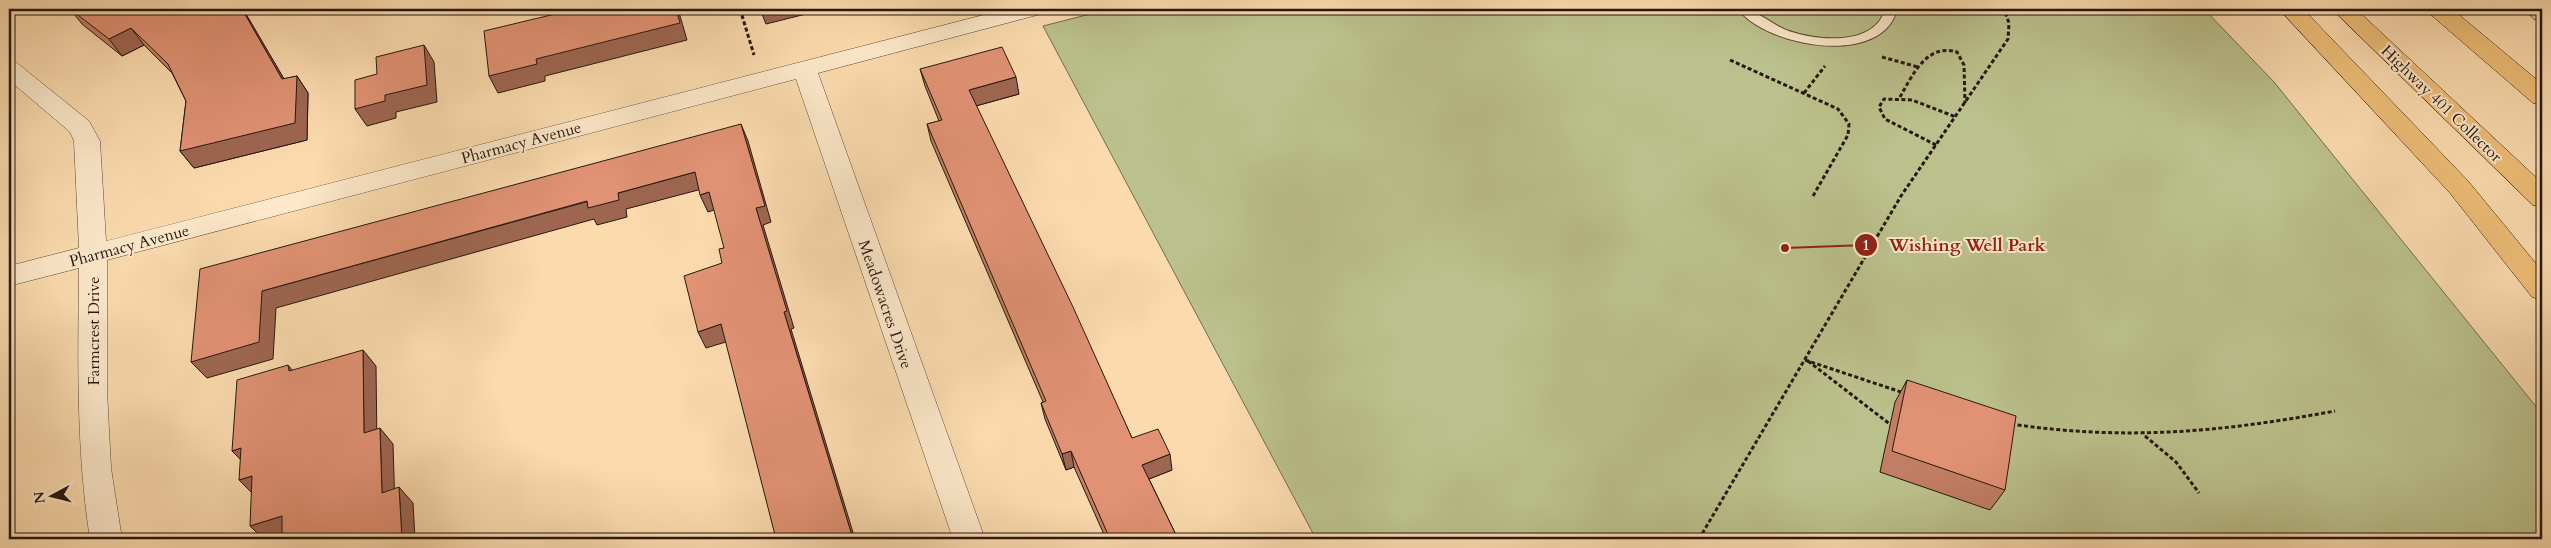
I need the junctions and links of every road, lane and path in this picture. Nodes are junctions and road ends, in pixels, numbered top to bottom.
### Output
1 (740, 9) edge
2 (1033, 9) edge
3 (1744, 9) edge
4 (1891, 9) edge
5 (2004, 9) edge
6 (2290, 9) edge
7 (2343, 9) edge
8 (2438, 9) edge
9 (2535, 9) edge
10 (2542, 14) edge
11 (1730, 60) dead end
12 (9, 68) edge
13 (805, 68) junction
14 (762, 80) junction
15 (1900, 97) junction
16 (2542, 97) edge
17 (1965, 104) junction
18 (1956, 117) junction
19 (1936, 145) junction
20 (1813, 196) dead end
21 (2542, 198) edge
22 (93, 254) junction
23 (9, 276) edge
24 (2542, 290) edge
25 (1806, 360) junction
26 (1911, 395) edge
27 (2335, 411) dead end
28 (2002, 423) edge
29 (1891, 425) dead end
30 (2145, 436) junction
31 (2199, 494) dead end
32 (106, 539) edge
33 (969, 539) edge
34 (1699, 539) edge

1 - 14 path
2 - 13 street, Pharmacy Avenue
3 - 4 lane
5 - 17 path
6 - 24 highway
7 - 21 highway, Highway 401 Collector
8 - 16 highway
9 - 10 highway
11 - 20 path
12 - 22 street, Farmcrest Drive
13 - 14 street, Pharmacy Avenue
13 - 33 street, Meadowacres Drive
14 - 22 street, Pharmacy Avenue
15 - 17 path
15 - 18 path
15 - 19 path
17 - 18 path
18 - 19 path
19 - 25 path
22 - 23 street, Pharmacy Avenue
22 - 32 street, Farmcrest Drive
25 - 26 path
25 - 29 path
25 - 34 path
27 - 30 path
28 - 30 path
30 - 31 path

